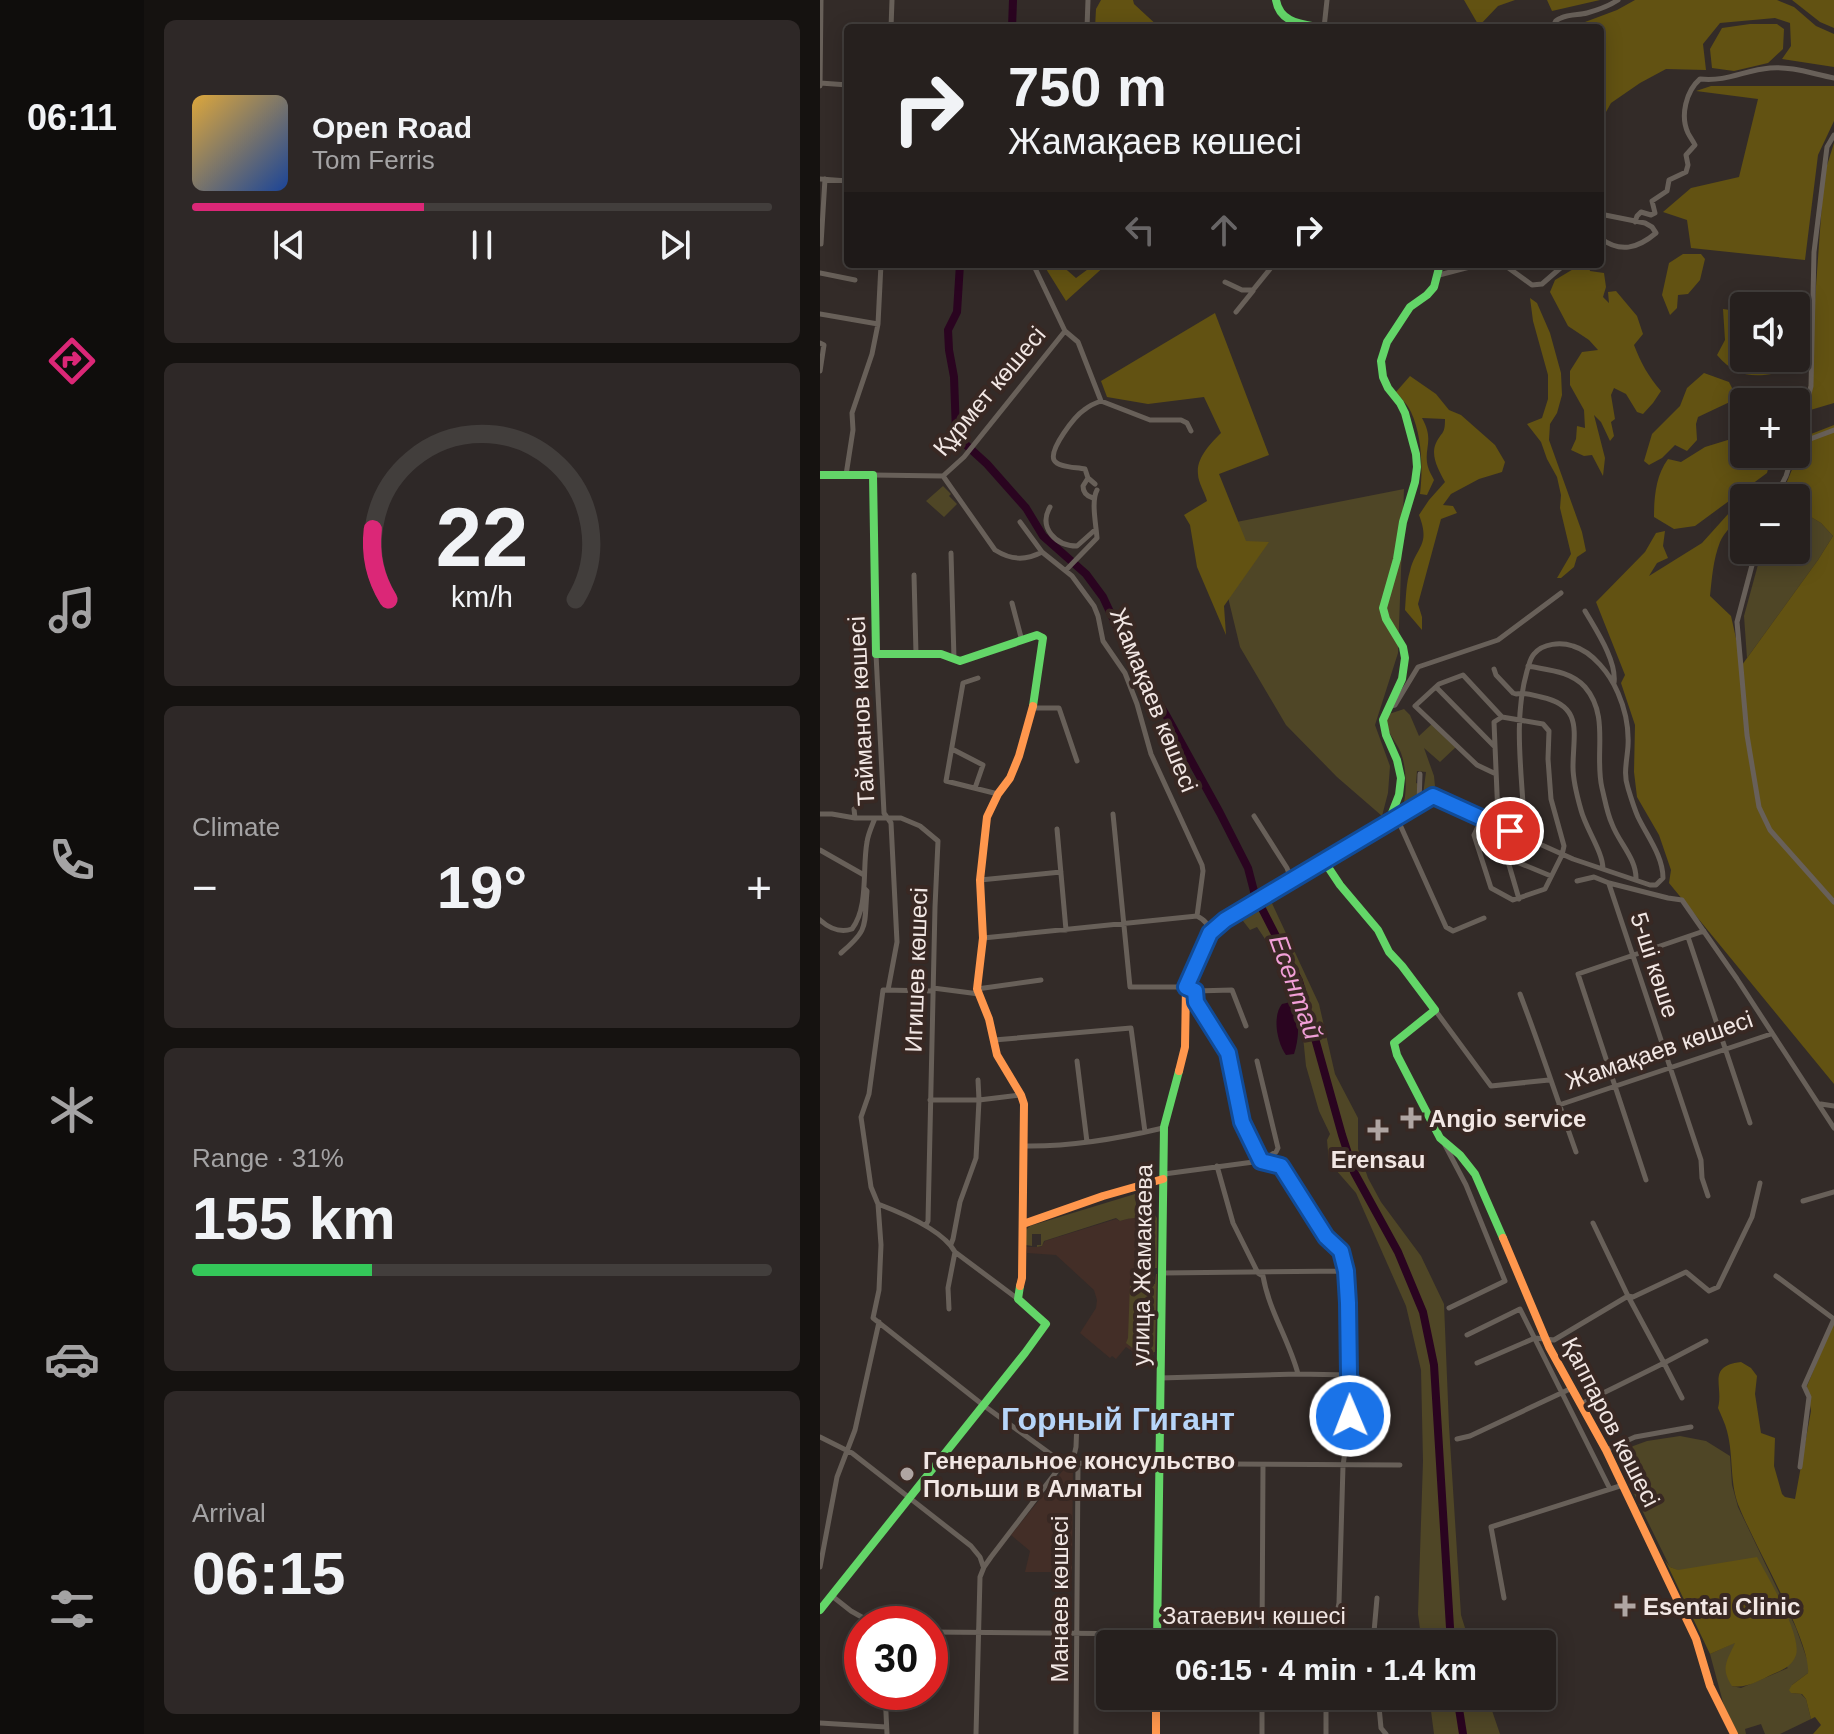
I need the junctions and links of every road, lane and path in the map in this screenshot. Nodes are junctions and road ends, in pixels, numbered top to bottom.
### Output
1 (821, 0) edge
2 (892, 0) edge
3 (1088, 0) edge
4 (1273, 0) edge
5 (1327, 0) edge
6 (1618, 0) edge
7 (891, 24) edge
8 (1087, 24) edge
9 (1300, 24) edge
10 (1324, 24) edge
11 (1556, 24) edge
12 (1834, 78) edge
13 (820, 84) edge
14 (844, 85) edge
15 (1834, 135) edge
16 (822, 179) edge
17 (844, 181) edge
18 (1604, 215) edge
19 (1635, 222) junction
20 (1604, 241) edge
21 (821, 244) edge
22 (881, 268) edge
23 (1035, 268) edge
24 (1271, 268) edge
25 (1440, 268) edge
26 (1466, 268) edge
27 (1509, 268) edge
28 (1560, 268) edge
29 (820, 273) edge
30 (1439, 275) junction
31 (855, 280) dead end
32 (1225, 282) dead end
33 (1253, 290) junction
34 (1236, 312) dead end
35 (820, 314) edge
36 (878, 324) junction
37 (1065, 331) junction
38 (820, 343) edge
39 (820, 371) edge
40 (1810, 390) edge
41 (1101, 401) junction
42 (1834, 430) edge
43 (1191, 431) dead end
44 (1810, 439) edge
45 (820, 475) edge
46 (846, 475) junction
47 (873, 475) junction
48 (943, 476) junction
49 (1088, 478) junction
50 (1093, 498) junction
51 (1050, 507) dead end
52 (1020, 522) dead end
53 (1096, 529) junction
54 (1042, 552) junction
55 (951, 553) dead end
56 (1752, 564) edge
57 (1066, 570) junction
58 (914, 575) dead end
59 (1561, 593) dead end
60 (1012, 603) dead end
61 (1585, 611) dead end
62 (1022, 641) junction
63 (876, 654) junction
64 (916, 655) junction
65 (954, 659) junction
66 (1528, 666) junction
67 (1494, 669) dead end
68 (978, 678) dead end
69 (1614, 684) junction
70 (1436, 687) junction
71 (1522, 693) junction
72 (1390, 705) junction
73 (1033, 708) junction
74 (1494, 709) junction
75 (1502, 717) junction
76 (1519, 720) junction
77 (1494, 722) junction
78 (1495, 747) junction
79 (952, 749) junction
80 (1077, 761) dead end
81 (1420, 774) dead end
82 (1496, 774) junction
83 (975, 788) junction
84 (998, 794) junction
85 (1419, 804) junction
86 (854, 809) dead end
87 (820, 814) edge
88 (1113, 814) dead end
89 (1254, 816) dead end
90 (855, 818) junction
91 (875, 818) junction
92 (888, 818) junction
93 (1397, 818) junction
94 (1482, 818) junction
95 (1388, 823) junction
96 (1495, 824) junction
97 (1057, 829) dead end
98 (1520, 835) junction
99 (1478, 846) junction
100 (820, 850) edge
101 (1562, 855) junction
102 (1506, 857) junction
103 (1324, 861) junction
104 (1603, 869) junction
105 (1061, 872) junction
106 (864, 875) junction
107 (1551, 876) junction
108 (1291, 879) junction
109 (980, 880) junction
110 (1577, 881) dead end
111 (1639, 881) junction
112 (1609, 883) junction
113 (863, 888) junction
114 (1519, 899) junction
115 (1834, 902) edge
116 (1197, 916) junction
117 (1484, 918) dead end
118 (820, 920) edge
119 (1124, 923) junction
120 (1066, 930) junction
121 (1704, 931) junction
122 (1210, 933) junction
123 (1688, 937) junction
124 (983, 938) junction
125 (841, 953) dead end
126 (1632, 955) junction
127 (1041, 980) dead end
128 (933, 989) junction
129 (1192, 989) junction
130 (888, 990) junction
131 (978, 992) junction
132 (1520, 994) dead end
133 (1435, 1010) junction
134 (1246, 1026) dead end
135 (1771, 1034) junction
136 (993, 1041) junction
137 (1726, 1049) junction
138 (1077, 1061) dead end
139 (1257, 1061) dead end
140 (1670, 1068) junction
141 (978, 1080) dead end
142 (1549, 1080) junction
143 (1614, 1086) junction
144 (1021, 1095) junction
145 (930, 1100) junction
146 (979, 1100) junction
147 (1820, 1104) junction
148 (1559, 1105) junction
149 (1834, 1106) edge
150 (1750, 1123) dead end
151 (1164, 1127) junction
152 (1834, 1128) edge
153 (1145, 1132) junction
154 (1440, 1138) junction
155 (1087, 1142) junction
156 (1023, 1146) junction
157 (1576, 1152) dead end
158 (1261, 1161) junction
159 (1217, 1166) junction
160 (1164, 1177) junction
161 (1646, 1180) dead end
162 (1760, 1183) dead end
163 (1482, 1190) junction
164 (1834, 1192) edge
165 (1470, 1195) junction
166 (1708, 1196) dead end
167 (1803, 1201) dead end
168 (878, 1204) junction
169 (1593, 1223) dead end
170 (1023, 1224) junction
171 (926, 1225) junction
172 (951, 1244) junction
173 (955, 1252) junction
174 (1517, 1270) junction
175 (1346, 1271) junction
176 (1162, 1273) junction
177 (1258, 1273) junction
178 (1776, 1276) dead end
179 (1504, 1280) junction
180 (1628, 1296) junction
181 (1018, 1299) junction
182 (1449, 1308) dead end
183 (949, 1309) dead end
184 (1834, 1319) edge
185 (876, 1320) junction
186 (1467, 1335) dead end
187 (1535, 1338) junction
188 (1546, 1340) junction
189 (1706, 1341) dead end
190 (1477, 1363) dead end
191 (1664, 1363) junction
192 (1298, 1374) junction
193 (1349, 1375) junction
194 (1160, 1378) junction
195 (1572, 1388) junction
196 (1563, 1393) junction
197 (1682, 1398) dead end
198 (1581, 1404) junction
199 (983, 1405) junction
200 (1077, 1420) dead end
201 (1691, 1427) dead end
202 (820, 1437) edge
203 (1457, 1439) dead end
204 (847, 1449) junction
205 (1606, 1450) junction
206 (1063, 1463) junction
207 (1075, 1464) junction
208 (1158, 1464) junction
209 (1263, 1465) junction
210 (1400, 1465) dead end
211 (1343, 1466) junction
212 (1800, 1467) dead end
213 (1623, 1485) junction
214 (1610, 1489) junction
215 (909, 1497) junction
216 (820, 1567) edge
217 (984, 1567) junction
218 (832, 1596) junction
219 (1377, 1598) dead end
220 (1504, 1598) dead end
221 (845, 1606) edge
222 (820, 1609) edge
223 (1157, 1630) edge
224 (1262, 1630) edge
225 (1333, 1630) edge
226 (1376, 1630) edge
227 (948, 1632) edge
228 (979, 1633) junction
229 (1078, 1633) junction
230 (1096, 1633) edge
231 (885, 1710) edge
232 (1156, 1710) edge
233 (1262, 1710) edge
234 (1326, 1710) edge
235 (1379, 1710) edge
236 (820, 1723) edge
237 (886, 1730) edge
238 (976, 1734) edge
239 (1076, 1734) edge
240 (1156, 1734) edge
241 (1262, 1734) edge
242 (1326, 1734) edge
243 (1386, 1734) edge
244 (1734, 1734) edge

1 - 13 street
2 - 7 street
3 - 8 street
4 - 9 street
5 - 10 street
6 - 11 street
12 - 19 street
13 - 14 street
15 - 40 street
16 - 17 street
16 - 21 street
18 - 19 street
19 - 20 street
22 - 36 street
23 - 37 street, Құрмет көшесі
24 - 33 street
25 - 30 street
26 - 30 street
27 - 28 street
29 - 31 street
30 - 72 street
32 - 33 street
33 - 34 street
35 - 36 street
36 - 46 street
37 - 41 street
37 - 48 street, Құрмет көшесі
38 - 39 street
41 - 43 street
41 - 49 street
42 - 44 street
45 - 46 street, Құрмет көшесі
46 - 47 street, Құрмет көшесі
47 - 48 street, Құрмет көшесі
47 - 63 street, Тайманов көшесі
48 - 54 street
49 - 50 street
49 - 50 street
50 - 53 street
51 - 53 street
52 - 54 street, Жамақаев көшесі
53 - 57 street
54 - 57 street, Жамақаев көшесі
55 - 65 street
56 - 115 street
57 - 116 street, Жамақаев көшесі
58 - 64 street
59 - 72 street
60 - 62 street
61 - 69 street
62 - 65 street
62 - 73 street
63 - 64 street
63 - 92 street, Тайманов көшесі
64 - 65 street
66 - 69 street
66 - 71 street
66 - 111 street
67 - 71 street
68 - 79 street
69 - 111 street
70 - 74 street
70 - 78 street
70 - 82 street
71 - 76 street
71 - 104 street
72 - 95 street
73 - 80 street
73 - 84 street
74 - 75 street
74 - 77 street
75 - 76 street
75 - 77 street
76 - 98 street
76 - 101 street
77 - 78 street
78 - 82 street
79 - 83 street
79 - 83 street
81 - 85 street
82 - 96 street
83 - 84 street
84 - 109 street
85 - 93 street
85 - 94 street
86 - 90 street
87 - 90 street, Игишев көшесі
88 - 119 street
89 - 108 street
90 - 91 street, Игишев көшесі
91 - 92 street, Игишев көшесі
91 - 106 street
92 - 128 street, Игишев көшесі
92 - 130 street, Тайманов көшесі
93 - 95 street
93 - 117 street
94 - 96 street
94 - 99 street
95 - 103 street
96 - 98 street
97 - 105 street
98 - 101 street
99 - 102 street
99 - 114 street
100 - 106 street
101 - 104 street
101 - 107 street
102 - 107 street
102 - 114 street
103 - 108 street
103 - 133 street
104 - 111 street
105 - 109 street
105 - 120 street
106 - 113 street
107 - 114 street
108 - 122 street
109 - 124 street
110 - 112 street
112 - 121 street
112 - 126 street, 5-ші көше
113 - 118 street
113 - 125 street
116 - 119 street
116 - 122 street
119 - 120 street
119 - 129 street
120 - 124 street
121 - 123 street
121 - 135 street
122 - 129 street
123 - 126 street
123 - 137 street
124 - 131 street
126 - 140 street, 5-ші көше
126 - 143 street
127 - 131 street
128 - 130 street
128 - 131 street
128 - 145 street, Игишев көшесі
129 - 134 street
129 - 151 street, улица Жамакаева
129 - 158 street
130 - 168 street, Тайманов көшесі
131 - 136 street
132 - 142 street
133 - 142 street
133 - 154 street, Қаппаров көшесі
135 - 137 street, Жамақаев көшесі
135 - 147 street
136 - 144 street
136 - 153 street
137 - 140 street, Жамақаев көшесі
137 - 150 street
138 - 155 street
139 - 158 street
140 - 143 street, Жамақаев көшесі
140 - 166 street, 5-ші көше
141 - 146 street
142 - 148 street
143 - 148 street, Жамақаев көшесі
143 - 161 street
144 - 146 street
144 - 156 street
145 - 146 street
145 - 171 street, Игишев көшесі
146 - 172 street
147 - 149 street
147 - 152 street
148 - 157 street
151 - 153 street
151 - 160 street, улица Жамакаева
153 - 155 street
154 - 163 street, Қаппаров көшесі
154 - 165 street, Қаппаров көшесі
155 - 156 street
156 - 170 street
158 - 159 street
158 - 175 street
159 - 160 street
159 - 177 street
160 - 170 street
160 - 176 street, улица Жамакаева
162 - 180 street
163 - 165 street
163 - 174 street, Қаппаров көшесі
164 - 167 street
165 - 179 street, Қаппаров көшесі
168 - 171 street
168 - 185 street, Тайманов көшесі
169 - 180 street
170 - 181 street
171 - 172 street
172 - 173 street
173 - 181 street
173 - 183 street
174 - 179 street
174 - 188 street, Қаппаров көшесі
175 - 177 street
175 - 193 street
176 - 177 street
176 - 194 street, улица Жамакаева
177 - 192 street
178 - 184 street
179 - 182 street
180 - 188 street
180 - 191 street
181 - 199 street
184 - 212 street
185 - 199 street
185 - 204 street, Тайманов көшесі
186 - 187 street, Қаппаров көшесі
187 - 188 street
187 - 190 street
187 - 196 street, Қаппаров көшесі
188 - 195 street, Қаппаров көшесі
189 - 191 street
191 - 197 street
191 - 198 street
192 - 193 street
192 - 194 street
193 - 211 street
194 - 208 street, улица Жамакаева
195 - 196 street
195 - 198 street, Қаппаров көшесі
196 - 203 street
196 - 214 street, Қаппаров көшесі
198 - 205 street, Қаппаров көшесі
199 - 206 street
199 - 215 street
200 - 207 street, Манаев көшесі
201 - 205 street
202 - 204 street
204 - 215 street
204 - 216 street, Тайманов көшесі
205 - 213 street, Қаппаров көшесі
206 - 207 street
206 - 217 street
207 - 208 street
207 - 229 street, Манаев көшесі
208 - 209 street
208 - 223 street, улица Жамакаева
209 - 211 street
209 - 224 street
210 - 211 street
211 - 225 street
213 - 214 street
213 - 244 street, Қаппаров көшесі
214 - 220 street
215 - 217 street
215 - 218 street
217 - 228 street
218 - 221 street
218 - 222 street
219 - 226 street
227 - 228 street, Затаевич көшесі
228 - 229 street, Затаевич көшесі
228 - 238 street
229 - 230 street, Затаевич көшесі
229 - 239 street, Манаев көшесі
231 - 237 street
232 - 240 street
233 - 241 street
234 - 242 street
235 - 243 street
236 - 237 street

